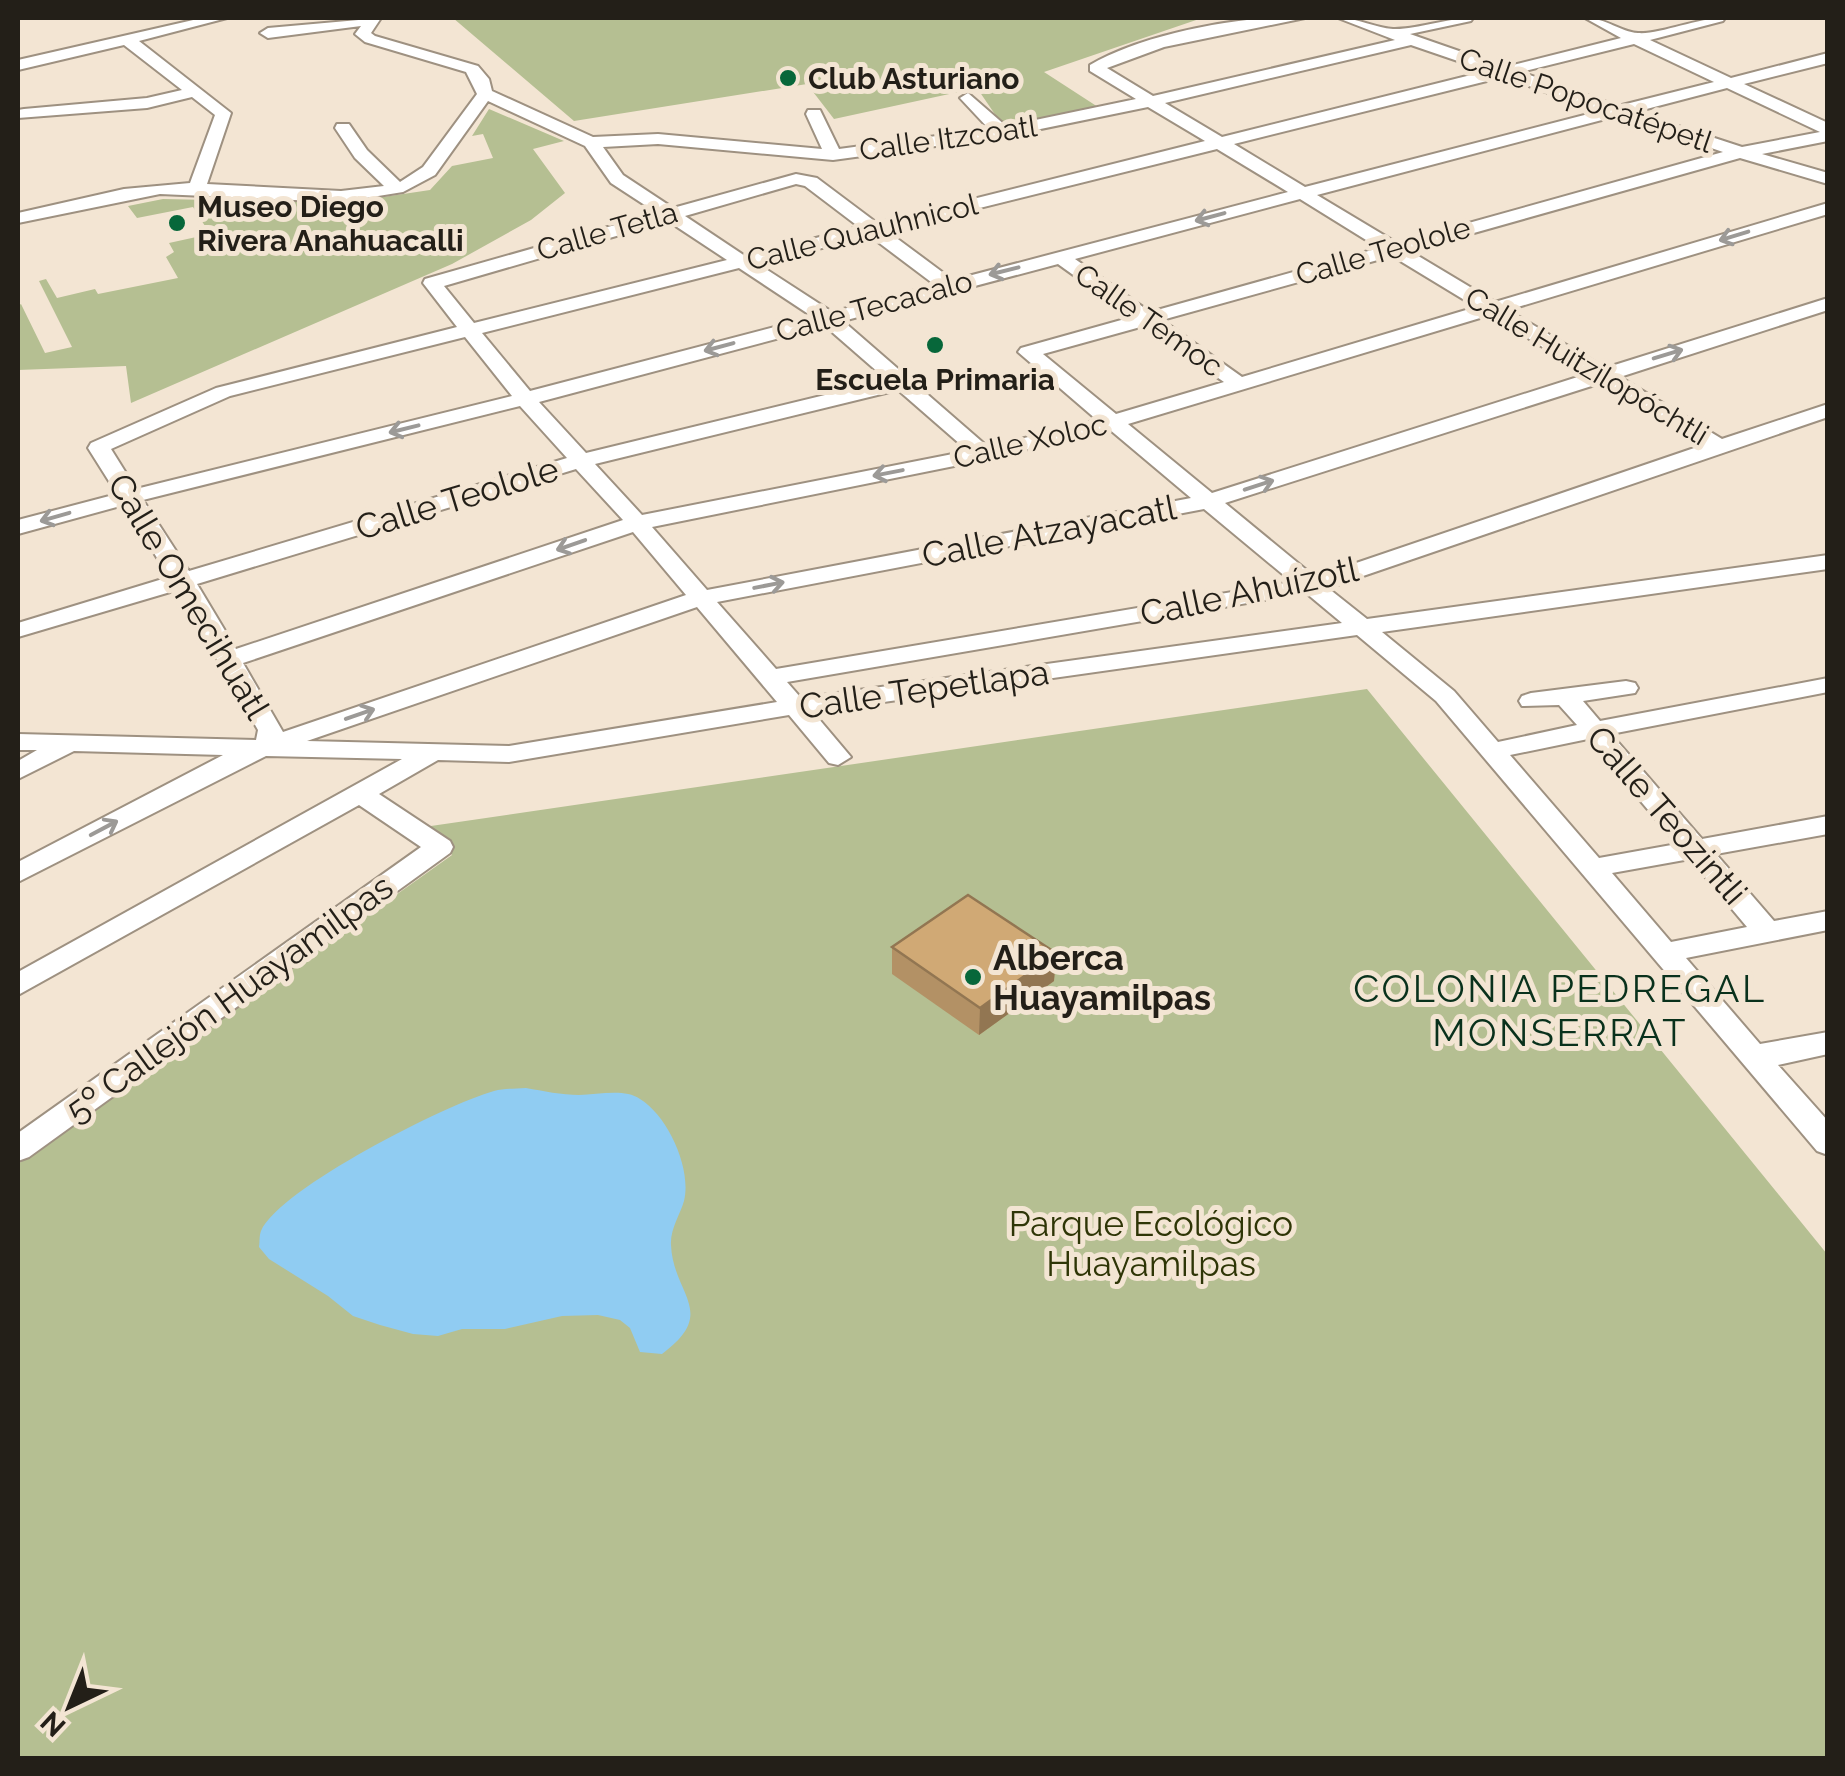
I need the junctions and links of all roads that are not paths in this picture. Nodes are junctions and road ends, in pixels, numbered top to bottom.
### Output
1 (219, 18) edge
2 (373, 18) edge
3 (1297, 18) edge
4 (1346, 18) edge
5 (1466, 18) edge
6 (1592, 18) edge
7 (1718, 18) edge
8 (268, 33) dead end
9 (1394, 33) junction
10 (1633, 37) junction
11 (127, 40) junction
12 (1413, 40) junction
13 (18, 50) edge
14 (51, 58) junction
15 (1828, 58) edge
16 (18, 65) edge
17 (1505, 69) junction
18 (1729, 82) junction
19 (197, 91) junction
20 (484, 94) junction
21 (968, 98) dead end
22 (1150, 99) junction
23 (1618, 108) junction
24 (24, 114) dead end
25 (814, 114) dead end
26 (342, 128) dead end
27 (1002, 132) junction
28 (1828, 133) edge
29 (591, 142) junction
30 (1223, 142) junction
31 (1738, 153) junction
32 (833, 155) junction
33 (1828, 179) edge
34 (197, 188) junction
35 (397, 188) junction
36 (1304, 192) junction
37 (1828, 208) edge
38 (669, 214) junction
39 (18, 218) edge
40 (873, 229) junction
41 (1394, 247) junction
42 (1060, 257) junction
43 (743, 262) junction
44 (948, 286) junction
45 (1828, 304) edge
46 (1492, 309) junction
47 (827, 318) junction
48 (1146, 319) junction
49 (467, 330) junction
50 (1602, 374) junction
51 (900, 383) junction
52 (1238, 383) junction
53 (525, 399) junction
54 (1828, 410) edge
55 (1113, 422) junction
56 (1718, 446) junction
57 (99, 448) joint
58 (984, 454) junction
59 (580, 461) junction
60 (129, 496) junction
61 (1210, 500) junction
62 (637, 522) junction
63 (18, 528) edge
64 (1828, 562) edge
65 (184, 582) junction
66 (1314, 585) junction
67 (700, 598) junction
68 (1365, 626) junction
69 (18, 630) edge
70 (230, 659) junction
71 (769, 678) junction
72 (1828, 685) edge
73 (1626, 688) dead end
74 (1566, 697) junction
75 (1531, 701) dead end
76 (793, 707) junction
77 (1594, 730) junction
78 (18, 742) edge
79 (71, 743) junction
80 (268, 746) junction
81 (1494, 751) junction
82 (435, 752) junction
83 (838, 757) dead end
84 (18, 770) edge
85 (359, 793) junction
86 (1828, 825) edge
87 (1696, 849) junction
88 (1591, 868) junction
89 (18, 873) edge
90 (1828, 920) edge
91 (1769, 934) junction
92 (1663, 953) junction
93 (18, 985) edge
94 (1828, 1043) edge
95 (1762, 1058) junction
96 (1828, 1143) edge
97 (18, 1149) edge

1 - 11 street
2 - 8 street
2 - 20 street, Calle Itzcoatl
3 - 22 street, Calle Huitzilopóchtli
4 - 9 street, Calle Popocatépetl
5 - 9 street
6 - 10 street
7 - 10 street, Calle Quauhnicol
9 - 12 street, Calle Popocatépetl
10 - 17 street, Calle Quauhnicol
10 - 18 street
11 - 14 street
11 - 19 street
12 - 17 street, Calle Popocatépetl
12 - 22 street, Calle Itzcoatl
13 - 14 street
14 - 16 street
15 - 18 street, Calle Tecacalo
17 - 23 street, Calle Popocatépetl
17 - 30 street, Calle Quauhnicol
18 - 23 street, Calle Tecacalo
18 - 28 street
19 - 24 street
19 - 34 street
20 - 29 street, Calle Itzcoatl
20 - 35 street
21 - 27 street
22 - 27 street, Calle Itzcoatl
22 - 30 street, Calle Huitzilopóchtli
23 - 31 street, Calle Popocatépetl
23 - 36 street, Calle Tecacalo
25 - 32 street
26 - 35 street
27 - 32 street, Calle Itzcoatl
28 - 31 street, Calle Teolole
29 - 32 street, Calle Itzcoatl
29 - 38 street
30 - 36 street, Calle Huitzilopóchtli
30 - 40 street, Calle Quauhnicol
31 - 33 street, Calle Popocatépetl
31 - 41 street, Calle Teolole
34 - 35 street
34 - 39 street
36 - 41 street, Calle Huitzilopóchtli
36 -> 42 street, Calle Tecacalo
37 -> 46 street, Calle Xoloc
38 - 40 street, Calle Tetla
38 - 43 street
38 - 49 street, Calle Tetla
40 - 43 street, Calle Quauhnicol
40 - 44 street
41 - 46 street, Calle Huitzilopóchtli
41 - 48 street, Calle Teolole
42 -> 44 street, Calle Tecacalo
42 - 48 street, Calle Temoc
43 - 47 street
43 - 49 street, Calle Quauhnicol
44 - 47 street, Calle Tecacalo
50 -> 45 street, Calle Atzayacatl
46 - 50 street, Calle Huitzilopóchtli
46 - 52 street, Calle Xoloc
47 - 51 street
47 -> 53 street, Calle Tecacalo
48 - 52 street, Calle Temoc
48 - 55 street, Calle Teolole
49 - 53 street
49 - 57 street, Calle Quauhnicol
50 - 56 street, Calle Huitzilopóchtli
61 -> 50 street, Calle Atzayacatl
51 - 58 street
51 - 59 street, Calle Teolole
52 - 55 street, Calle Xoloc
53 - 59 street
53 -> 60 street, Calle Tecacalo
54 - 56 street, Calle Ahuízotl
55 - 58 street, Calle Xoloc
55 - 61 street
56 - 66 street, Calle Ahuízotl
57 - 60 street, Calle Omecihuatl
58 -> 62 street, Calle Xoloc
59 - 62 street
59 - 65 street, Calle Teolole
60 -> 63 street, Calle Tecacalo
60 - 65 street, Calle Omecihuatl
61 - 66 street
67 -> 61 street, Calle Atzayacatl
62 - 67 street
62 -> 70 street, Calle Xoloc
64 - 68 street, Calle Tepetlapa
65 - 69 street, Calle Teolole
65 - 70 street, Calle Omecihuatl
66 - 68 street
66 - 71 street, Calle Ahuízotl
67 - 71 street
80 -> 67 street, Calle Atzayacatl
68 - 76 street, Calle Tepetlapa
68 - 81 street
70 - 80 street, Calle Omecihuatl
71 - 76 street
72 - 77 street
73 - 74 street
74 - 75 street
74 - 77 street, Calle Teozintli
76 - 82 street, Calle Tepetlapa
76 - 83 street
77 - 81 street
77 - 87 street, Calle Teozintli
78 - 79 street, Calle Tepetlapa
79 - 80 street, Calle Tepetlapa
79 - 84 street
80 - 82 street, Calle Tepetlapa
89 -> 80 street, Calle Atzayacatl
81 - 88 street
82 - 85 street
85 - 93 street
85 - 97 street, 5º Callejón Huayamilpas
86 - 87 street
87 - 88 street
87 - 91 street, Calle Teozintli
88 - 92 street
90 - 91 street
91 - 92 street
92 - 95 street
94 - 95 street
95 - 96 street

